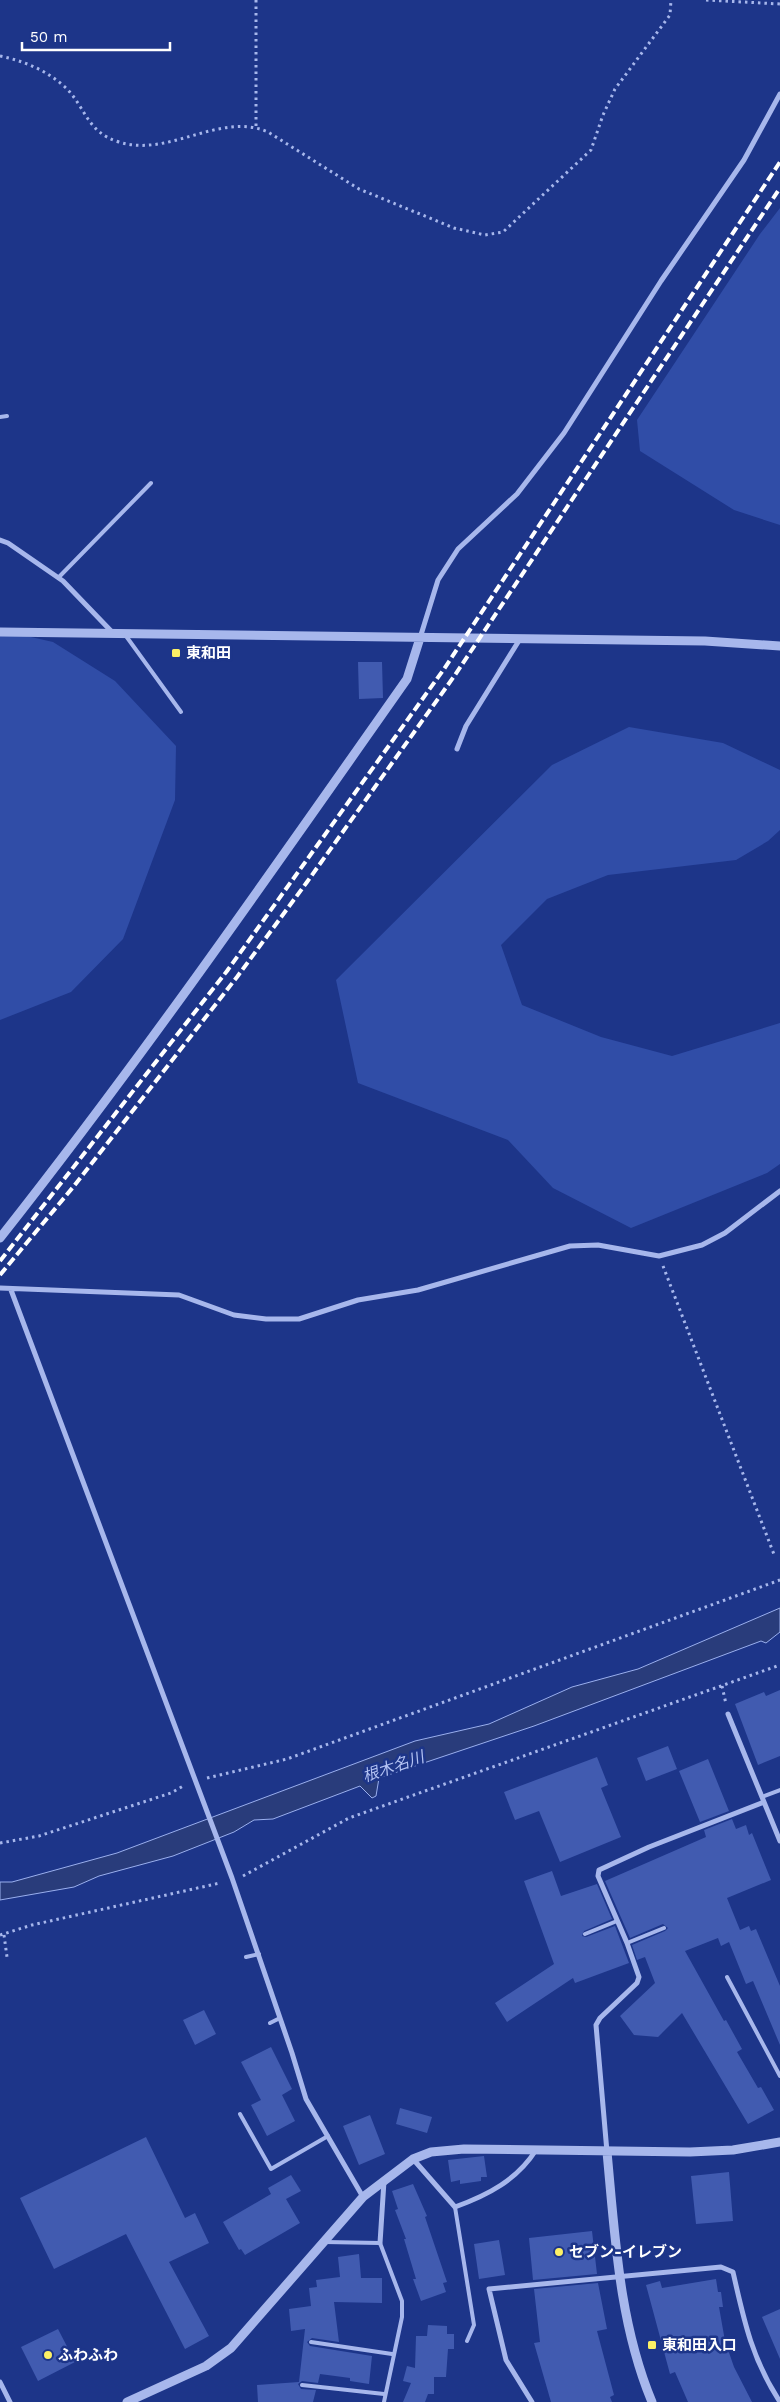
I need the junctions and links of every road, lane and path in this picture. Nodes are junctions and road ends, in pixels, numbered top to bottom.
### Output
1 (256, 0) edge
2 (671, 0) edge
3 (706, 0) edge
4 (780, 4) edge
5 (0, 56) edge
6 (780, 94) edge
7 (256, 126) junction
8 (7, 416) dead end
9 (0, 417) edge
10 (151, 483) dead end
11 (0, 540) edge
12 (59, 577) junction
13 (0, 632) edge
14 (114, 634) junction
15 (124, 634) junction
16 (420, 638) junction
17 (520, 638) junction
18 (780, 646) edge
19 (181, 712) dead end
20 (457, 749) dead end
21 (780, 1191) edge
22 (0, 1238) edge
23 (660, 1256) junction
24 (0, 1288) edge
25 (10, 1290) junction
26 (775, 1557) dead end
27 (780, 1580) edge
28 (780, 1665) edge
29 (722, 1686) junction
30 (728, 1714) joint
31 (194, 1780) junction
32 (780, 1790) edge
33 (763, 1800) junction
34 (780, 1841) edge
35 (0, 1843) edge
36 (233, 1880) junction
37 (617, 1921) junction
38 (664, 1928) dead end
39 (585, 1934) dead end
40 (2, 1935) edge
41 (627, 1943) junction
42 (258, 1954) junction
43 (7, 1957) dead end
44 (246, 1958) dead end
45 (727, 1977) dead end
46 (280, 2018) junction
47 (270, 2023) dead end
48 (780, 2076) edge
49 (240, 2114) dead end
50 (328, 2136) junction
51 (780, 2142) edge
52 (536, 2149) junction
53 (607, 2152) junction
54 (414, 2159) junction
55 (384, 2180) junction
56 (363, 2197) junction
57 (455, 2207) junction
58 (323, 2242) junction
59 (380, 2243) junction
60 (619, 2276) junction
61 (467, 2341) dead end
62 (311, 2342) dead end
63 (392, 2354) junction
64 (0, 2382) edge
65 (302, 2385) dead end
66 (384, 2394) junction
67 (10, 2402) edge
68 (126, 2402) edge
69 (384, 2402) edge
70 (532, 2402) edge
71 (652, 2402) edge
72 (780, 2402) edge

1 - 7 path
2 - 7 path
3 - 4 path
5 - 7 path
6 - 16 street
8 - 9 lane
10 - 12 lane
11 - 12 street
12 - 14 street
13 - 14 street
14 - 15 street
15 - 16 street
15 - 19 lane
16 - 17 street
16 - 22 street
17 - 18 street
17 - 20 street
21 - 23 street
23 - 25 street
23 - 26 path
24 - 25 street
25 - 31 street
27 - 31 path
28 - 29 path
29 - 30 path
29 - 36 path
30 - 33 street
31 - 35 path
31 - 36 street
32 - 33 lane
33 - 34 street
33 - 37 street
36 - 40 path
36 - 42 street
37 - 39 lane
37 - 41 street
38 - 41 lane
40 - 43 path
41 - 53 street
42 - 44 lane
42 - 46 street
45 - 48 lane
46 - 47 lane
46 - 50 street
49 - 50 lane
50 - 56 street
51 - 53 street
52 - 53 street
52 - 54 street
52 - 57 street
53 - 60 street
54 - 55 street
54 - 57 street
55 - 56 street
55 - 59 street
56 - 58 street
57 - 61 lane
58 - 59 lane
58 - 68 street
59 - 63 lane
60 - 70 street
60 - 71 street
60 - 72 street
62 - 63 lane
63 - 66 lane
64 - 67 street
65 - 66 lane
66 - 69 lane

